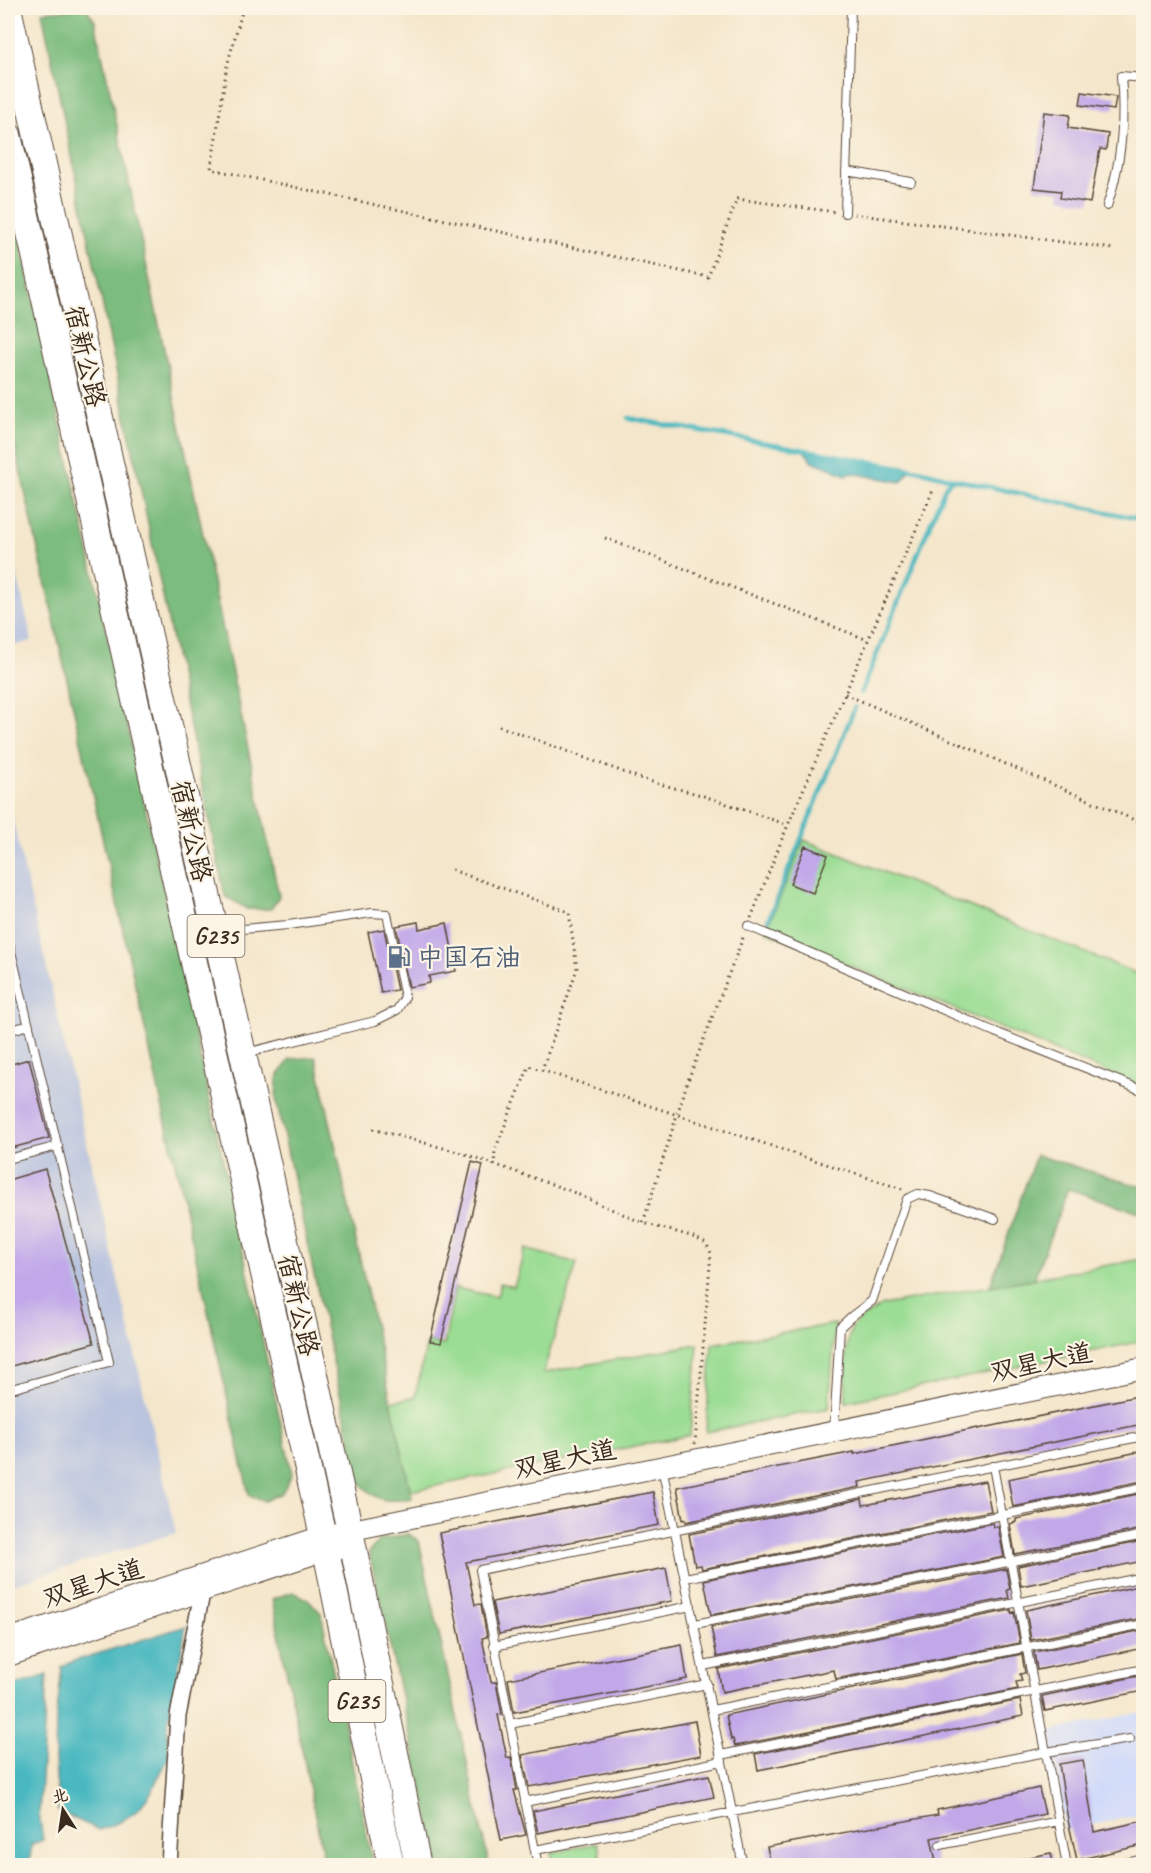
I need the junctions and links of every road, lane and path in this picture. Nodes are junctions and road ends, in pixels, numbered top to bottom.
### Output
1 (8, 8) edge
2 (243, 8) edge
3 (851, 8) edge
4 (1143, 78) edge
5 (8, 135) edge
6 (846, 171) junction
7 (911, 182) dead end
8 (1107, 206) dead end
9 (845, 213) junction
10 (1114, 249) dead end
11 (934, 488) dead end
12 (605, 538) dead end
13 (868, 640) junction
14 (845, 694) junction
15 (499, 726) dead end
16 (1138, 822) dead end
17 (788, 825) junction
18 (453, 870) dead end
19 (748, 926) junction
20 (215, 931) junction
21 (8, 939) edge
22 (29, 1025) junction
23 (8, 1031) edge
24 (243, 1053) junction
25 (542, 1070) junction
26 (1143, 1091) edge
27 (677, 1116) junction
28 (373, 1130) dead end
29 (58, 1146) junction
30 (8, 1160) edge
31 (494, 1166) junction
32 (918, 1194) junction
33 (995, 1219) dead end
34 (643, 1223) junction
35 (1143, 1368) edge
36 (8, 1389) edge
37 (834, 1432) junction
38 (1143, 1436) edge
39 (693, 1461) junction
40 (993, 1466) junction
41 (663, 1467) junction
42 (1143, 1487) edge
43 (1002, 1515) junction
44 (675, 1531) junction
45 (1143, 1535) edge
46 (352, 1538) junction
47 (324, 1543) junction
48 (1011, 1562) junction
49 (1143, 1577) edge
50 (685, 1578) junction
51 (204, 1583) junction
52 (1018, 1603) junction
53 (691, 1606) junction
54 (695, 1624) junction
55 (1143, 1624) edge
56 (8, 1640) edge
57 (495, 1646) junction
58 (1027, 1648) junction
59 (8, 1656) edge
60 (703, 1666) junction
61 (1143, 1669) edge
62 (707, 1684) junction
63 (1035, 1691) junction
64 (712, 1710) junction
65 (510, 1724) junction
66 (1130, 1739) dead end
67 (1046, 1752) junction
68 (722, 1758) junction
69 (525, 1802) junction
70 (733, 1811) junction
71 (1059, 1821) junction
72 (940, 1845) dead end
73 (535, 1850) junction
74 (1143, 1859) edge
75 (169, 1866) edge
76 (391, 1866) edge
77 (418, 1866) edge
78 (538, 1866) edge
79 (743, 1866) edge
80 (1067, 1866) edge
81 (1113, 1866) edge

1 - 20 highway, 宿新公路 / G235
2 - 9 path
3 - 6 lane
4 - 8 lane
5 - 47 highway, 宿新公路 / G235
6 - 7 lane
6 - 9 lane
9 - 10 path
11 - 13 path
12 - 13 path
13 - 14 path
14 - 16 path
14 - 17 path
15 - 17 path
17 - 19 path
18 - 25 path
19 - 26 lane
19 - 27 path
20 - 24 highway, 宿新公路 / G235
20 - 24 lane
21 - 22 lane
22 - 23 lane
22 - 29 lane
24 - 46 highway, 宿新公路 / G235
25 - 27 path
25 - 31 path
27 - 32 path
27 - 34 path
28 - 31 path
29 - 30 lane
29 - 36 lane
31 - 34 path
32 - 33 lane
32 - 37 lane
34 - 39 path
35 - 37 street, 双星大道
37 - 39 street, 双星大道
38 - 40 lane
39 - 41 street, 双星大道
40 - 43 lane
40 - 44 lane
41 - 44 lane
41 - 46 street, 双星大道
42 - 43 lane
43 - 48 lane
43 - 50 lane
44 - 50 lane
44 - 57 lane
45 - 48 lane
46 - 47 street, 双星大道
46 - 77 highway, 宿新公路 / G235
47 - 51 street, 双星大道
47 - 76 highway, 宿新公路 / G235
48 - 52 lane
48 - 54 lane
49 - 52 lane
50 - 53 lane
51 - 56 street, 双星大道
51 - 59 street, 双星大道
51 - 75 street
52 - 58 lane
52 - 60 lane
53 - 54 lane
53 - 57 lane
54 - 60 lane
55 - 58 lane
57 - 65 lane
58 - 63 lane
58 - 64 lane
60 - 62 lane
61 - 63 lane
62 - 64 lane
62 - 65 lane
63 - 67 lane
63 - 68 lane
64 - 68 lane
65 - 69 lane
66 - 67 lane
67 - 70 lane
67 - 71 lane
68 - 69 lane
68 - 70 lane
69 - 73 lane
70 - 73 lane
70 - 79 lane
71 - 72 lane
71 - 80 lane
73 - 78 lane
74 - 81 lane

